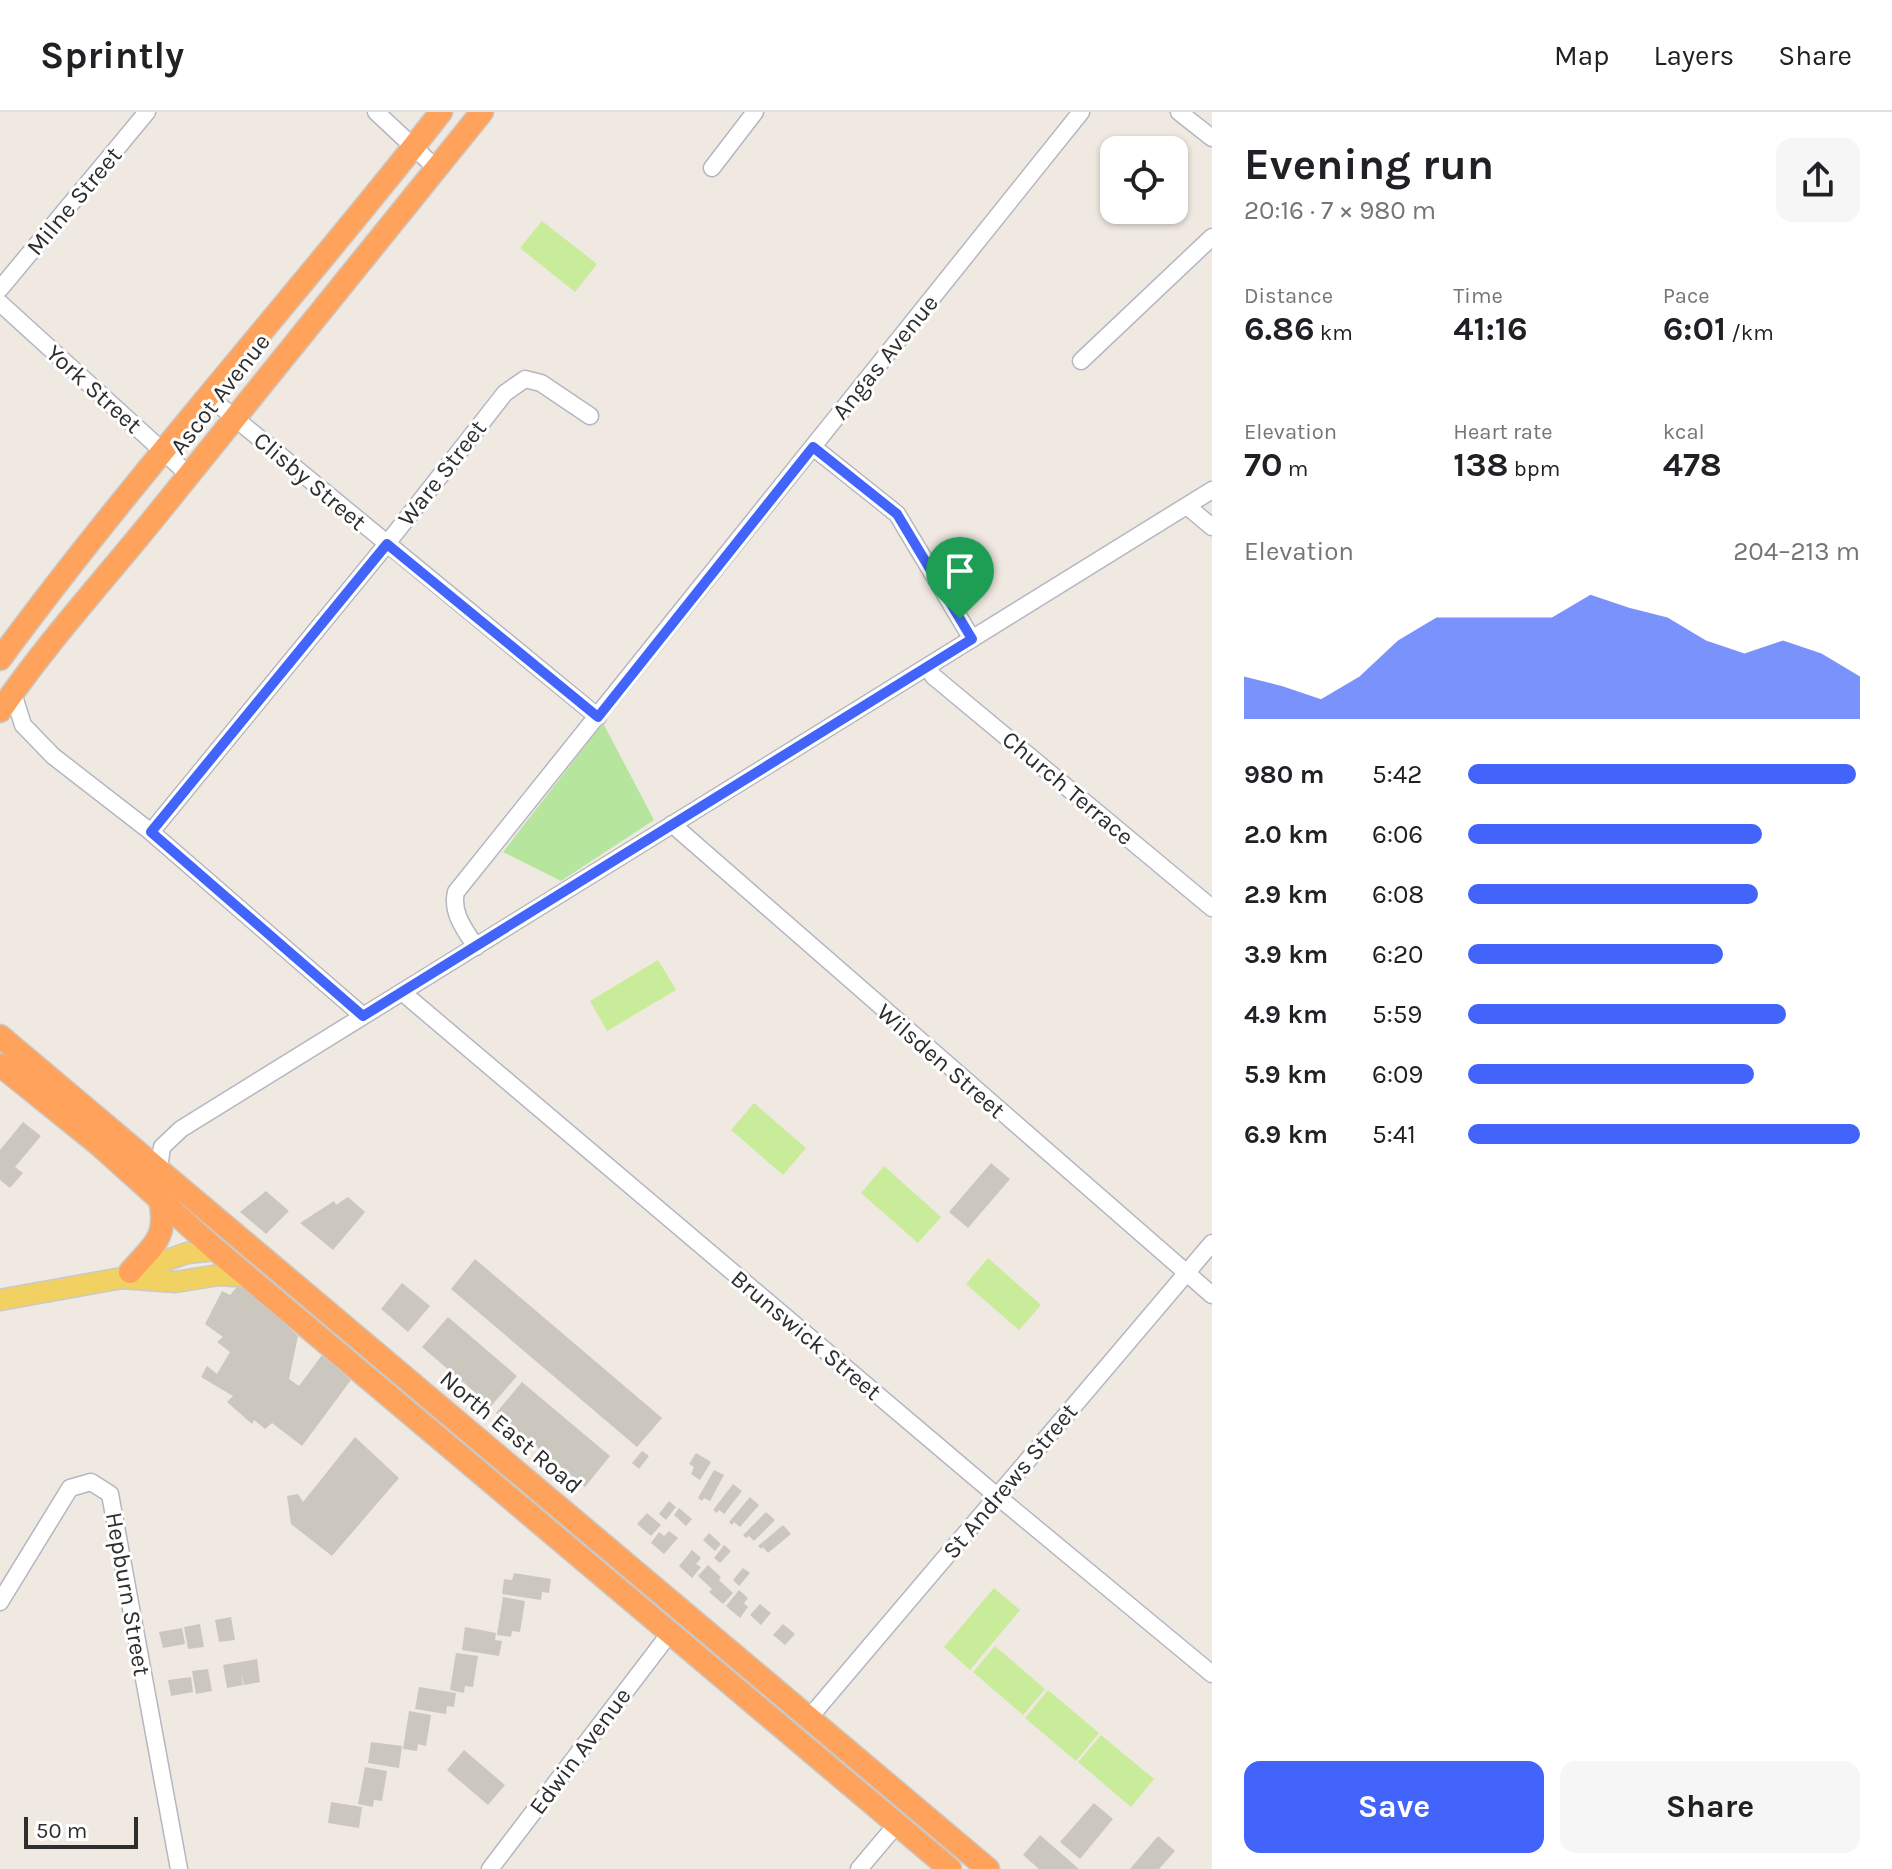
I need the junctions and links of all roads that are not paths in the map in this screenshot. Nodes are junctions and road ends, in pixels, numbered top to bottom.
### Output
1 (147, 112) edge
2 (376, 112) edge
3 (441, 112) edge
4 (482, 112) edge
5 (755, 112) edge
6 (1081, 112) edge
7 (1179, 112) edge
8 (1212, 138) edge
9 (414, 147) junction
10 (712, 168) dead end
11 (437, 169) junction
12 (1212, 237) edge
13 (0, 289) edge
14 (0, 303) edge
15 (1081, 361) dead end
16 (208, 396) junction
17 (590, 416) dead end
18 (234, 418) junction
19 (813, 447) junction
20 (164, 452) junction
21 (189, 475) junction
22 (1212, 490) edge
23 (1187, 506) junction
24 (1212, 527) edge
25 (387, 544) junction
26 (972, 639) junction
27 (0, 659) edge
28 (928, 666) junction
29 (6, 702) edge
30 (598, 717) junction
31 (672, 824) junction
32 (151, 832) junction
33 (1212, 908) edge
34 (476, 947) junction
35 (402, 992) junction
36 (363, 1016) junction
37 (0, 1036) edge
38 (0, 1065) edge
39 (159, 1168) junction
40 (160, 1199) junction
41 (1212, 1243) edge
42 (216, 1250) junction
43 (259, 1253) junction
44 (1186, 1273) junction
45 (126, 1275) junction
46 (250, 1277) junction
47 (1212, 1295) edge
48 (0, 1300) edge
49 (997, 1496) junction
50 (0, 1602) edge
51 (670, 1633) junction
52 (1212, 1674) edge
53 (809, 1718) junction
54 (793, 1737) junction
55 (897, 1824) junction
56 (179, 1869) edge
57 (490, 1869) edge
58 (859, 1869) edge
59 (950, 1869) edge
60 (988, 1869) edge

1 - 13 street, Milne Street
2 - 9 street
3 - 9 highway, Ascot Avenue
4 - 11 highway, Ascot Avenue
5 - 10 street
6 - 19 street, Angas Avenue
7 - 8 street
9 - 11 street
9 - 16 highway, Ascot Avenue
11 - 18 highway, Ascot Avenue
12 - 15 street
14 - 20 street, York Street
16 - 18 street, Clisby Street
16 - 20 highway, Ascot Avenue
17 - 25 street, Ware Street
18 - 21 highway, Ascot Avenue
18 - 25 street, Clisby Street
19 - 26 street
19 - 30 street, Angas Avenue
20 - 21 street, York Street
20 - 27 highway, Ascot Avenue
21 - 29 highway, Ascot Avenue
22 - 23 street
23 - 24 street
23 - 26 street
25 - 30 street, Clisby Street
25 - 32 street, Ware Street
26 - 28 street
28 - 31 street
28 - 33 street, Church Terrace
29 - 32 street
30 - 34 street, Angas Avenue
31 - 34 street
31 - 44 street, Wilsden Street
32 - 36 street
34 - 35 street
35 - 36 street
35 - 49 street, Brunswick Street
36 - 39 street
37 - 39 highway, North East Road
38 - 40 highway
39 - 43 highway, North East Road
40 - 42 highway
40 - 45 highway
41 - 44 street, St Andrews Street
42 - 43 highway
42 - 45 main road
42 - 46 highway
43 - 53 highway, North East Road
44 - 47 street, Wilsden Street
44 - 49 street, St Andrews Street
45 - 46 main road
45 - 48 main road
46 - 51 highway
49 - 52 street, Brunswick Street
49 - 53 street, St Andrews Street
50 - 56 street, Hepburn Street
51 - 54 highway
51 - 57 street, Edwin Avenue
53 - 54 highway
53 - 60 highway, North East Road
54 - 55 highway
55 - 58 street
55 - 59 highway

